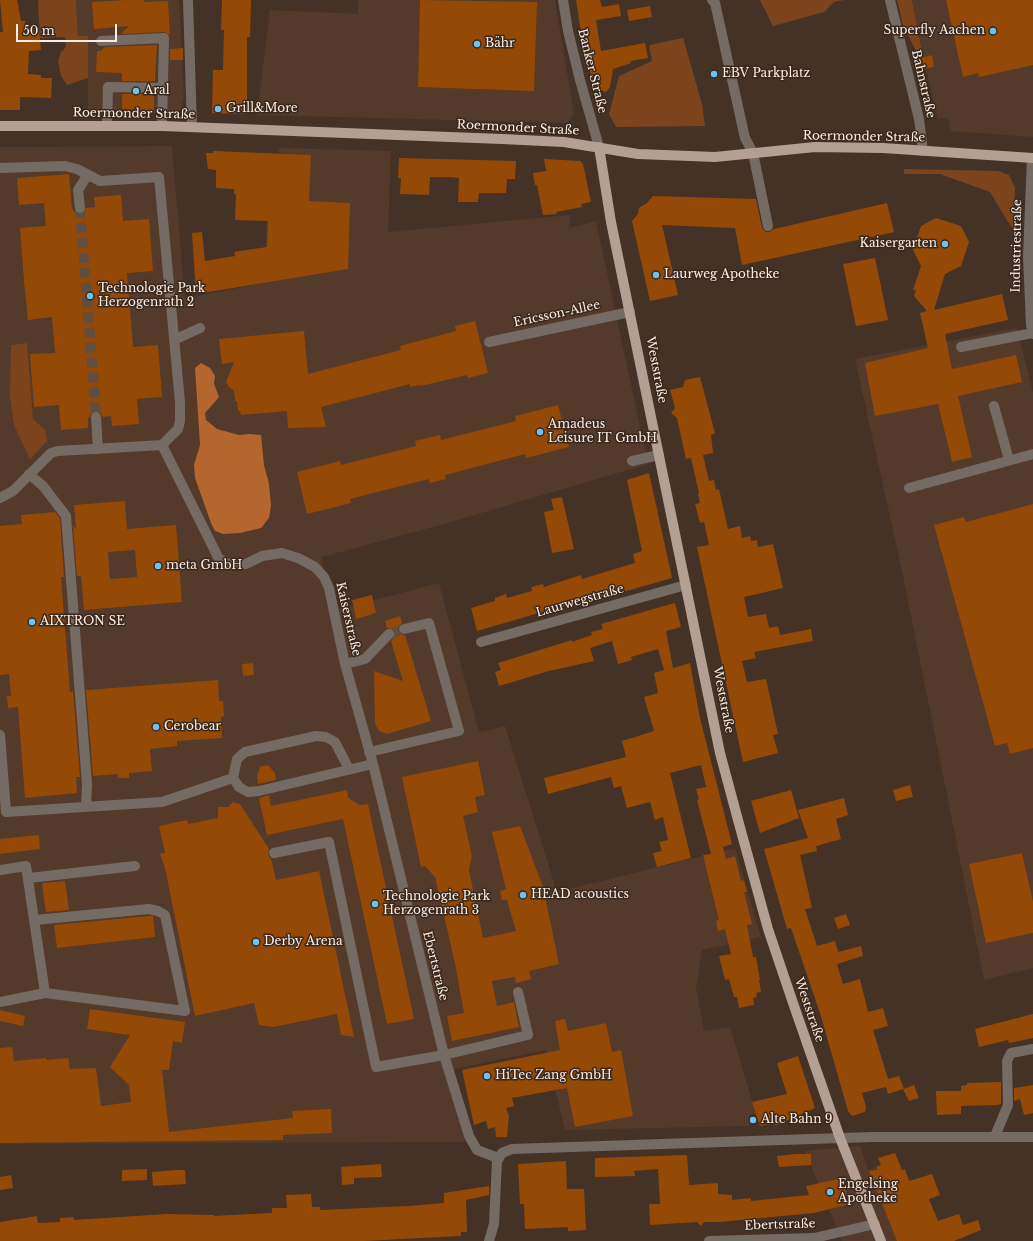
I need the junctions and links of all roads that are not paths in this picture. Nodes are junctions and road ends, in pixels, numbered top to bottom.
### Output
1 (188, 0) edge
2 (563, 0) edge
3 (712, 0) edge
4 (890, 0) edge
5 (101, 41) dead end
6 (163, 88) junction
7 (0, 126) edge
8 (107, 126) junction
9 (162, 126) junction
10 (192, 127) junction
11 (599, 147) junction
12 (923, 151) junction
13 (753, 153) junction
14 (1033, 158) edge
15 (0, 168) edge
16 (87, 176) junction
17 (1032, 196) edge
18 (80, 208) tunnel mouth
19 (768, 226) dead end
20 (630, 312) junction
21 (200, 328) dead end
22 (1033, 334) edge
23 (174, 340) junction
24 (489, 342) dead end
25 (961, 347) dead end
26 (994, 406) dead end
27 (96, 417) tunnel mouth
28 (162, 445) junction
29 (98, 449) junction
30 (1033, 454) edge
31 (660, 455) junction
32 (1009, 460) junction
33 (632, 461) dead end
34 (29, 474) junction
35 (909, 488) dead end
36 (0, 498) edge
37 (686, 585) junction
38 (404, 629) tunnel mouth
39 (389, 634) tunnel mouth
40 (481, 642) dead end
41 (346, 664) junction
42 (0, 735) edge
43 (369, 752) junction
44 (374, 764) junction
45 (349, 769) junction
46 (232, 778) junction
47 (86, 807) junction
48 (274, 853) dead end
49 (135, 866) dead end
50 (0, 870) edge
51 (29, 878) junction
52 (35, 920) junction
53 (518, 992) dead end
54 (45, 993) junction
55 (0, 1002) edge
56 (1033, 1049) edge
57 (444, 1055) junction
58 (995, 1136) junction
59 (840, 1138) junction
60 (1033, 1138) edge
61 (498, 1158) junction
62 (875, 1224) junction
63 (489, 1241) edge
64 (709, 1241) edge
65 (881, 1241) edge

1 - 10 street
2 - 11 street, Banker Straße
3 - 13 street
4 - 12 street, Bahnstraße
5 - 6 street
6 - 8 street
6 - 9 street
7 - 8 main road, Roermonder Straße
8 - 9 main road, Roermonder Straße
9 - 10 main road, Roermonder Straße
10 - 11 main road, Roermonder Straße
11 - 13 main road, Roermonder Straße
11 - 20 main road, Weststraße
12 - 13 main road, Roermonder Straße
12 - 14 main road, Roermonder Straße
13 - 19 street
14 - 17 street, Industriestraße
15 - 16 street
16 - 18 street
16 - 23 street
17 - 22 street, Industriestraße
20 - 24 street, Ericsson-Allee
20 - 31 main road, Weststraße
21 - 23 street
22 - 25 street
23 - 28 street
26 - 32 street
27 - 29 street
28 - 29 street
28 - 41 street, Kaiserstraße
29 - 34 street
30 - 32 street
31 - 33 street
31 - 37 main road, Weststraße
32 - 35 street
34 - 36 street
34 - 47 street
37 - 40 street, Laurwegstraße
37 - 59 main road, Weststraße
38 - 43 street
39 - 41 street
41 - 43 street, Kaiserstraße
42 - 47 street
43 - 44 street, Kaiserstraße
44 - 45 street
44 - 57 street, Ebertstraße
45 - 46 street
45 - 46 street
46 - 47 street
48 - 57 street
49 - 51 street
50 - 51 street
51 - 52 street
52 - 54 street
52 - 54 street
53 - 57 street
54 - 55 street
56 - 58 street
57 - 61 street, Ebertstraße
58 - 59 street
58 - 60 street
59 - 61 street
59 - 62 main road, Weststraße
61 - 63 street
62 - 64 street, Ebertstraße
62 - 65 main road, Weststraße

